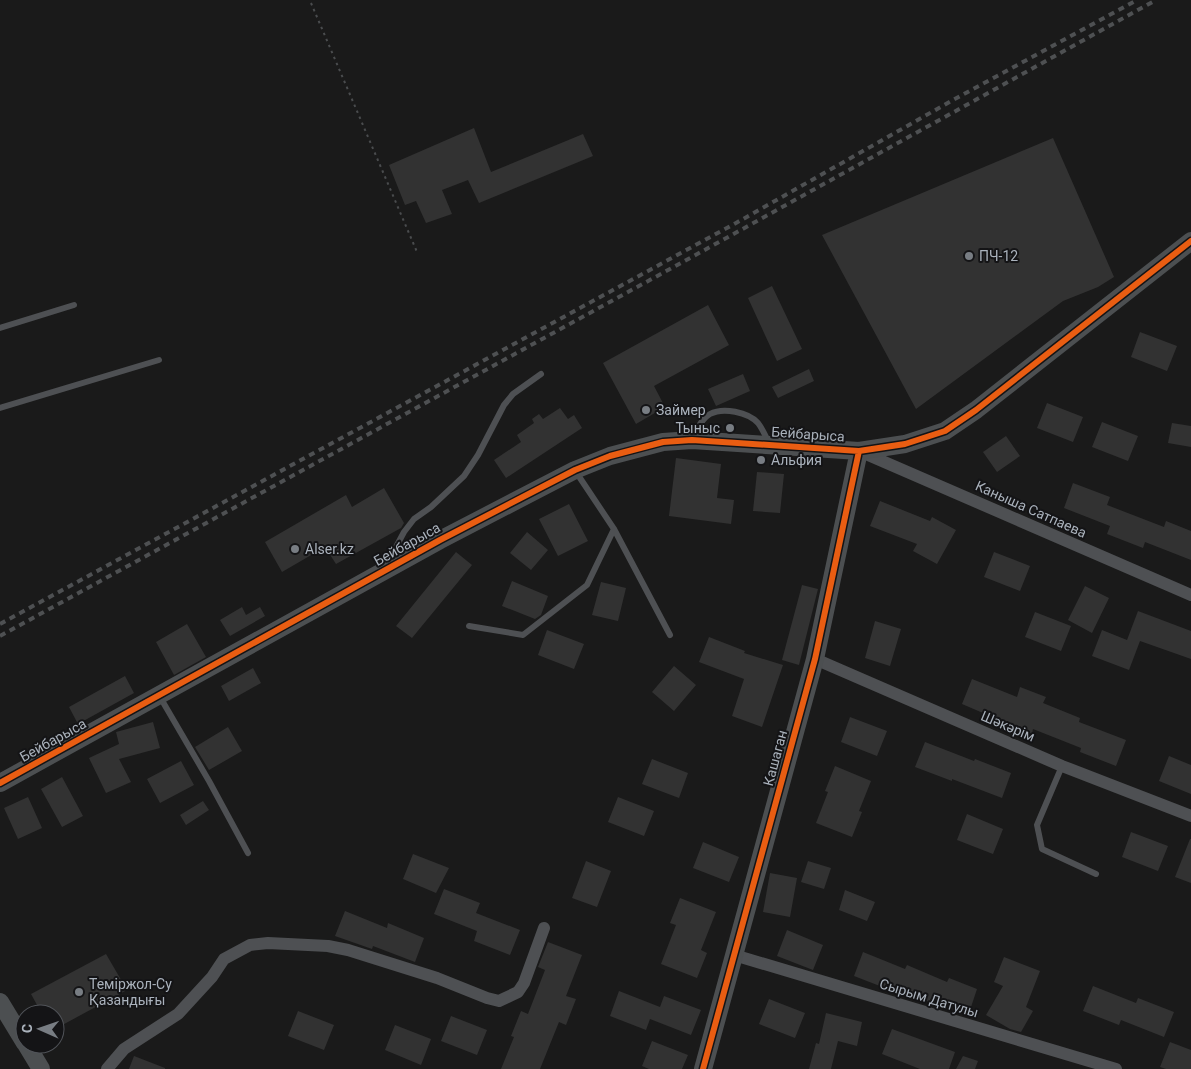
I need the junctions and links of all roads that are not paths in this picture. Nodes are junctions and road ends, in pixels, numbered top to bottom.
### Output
1 (1191, 241) edge
2 (74, 305) dead end
3 (0, 328) edge
4 (159, 360) dead end
5 (541, 374) dead end
6 (0, 408) edge
7 (692, 440) junction
8 (770, 444) junction
9 (859, 451) junction
10 (575, 470) junction
11 (614, 529) junction
12 (396, 564) junction
13 (1191, 595) edge
14 (468, 626) dead end
15 (670, 635) dead end
16 (815, 659) junction
17 (159, 696) junction
18 (1062, 766) junction
19 (0, 783) edge
20 (1191, 816) edge
21 (248, 853) dead end
22 (1096, 874) dead end
23 (544, 928) dead end
24 (734, 955) junction
25 (0, 1002) edge
26 (15, 1027) edge
27 (31, 1054) edge
28 (41, 1069) edge
29 (107, 1069) edge
30 (703, 1069) edge
31 (1116, 1069) edge

1 - 9 street, Бейбарыса
2 - 3 lane
4 - 6 lane
5 - 12 lane
7 - 8 street, Бейбарыса
7 - 8 lane
7 - 10 street, Бейбарыса
8 - 9 street, Бейбарыса
9 - 13 street, Каныша Сатпаева
9 - 16 street, Кашаган
10 - 11 lane
10 - 12 street, Бейбарыса
11 - 14 lane
11 - 15 lane
12 - 17 street, Бейбарыса
16 - 18 street, Шәкәрім
16 - 24 street, Кашаган
17 - 19 street, Бейбарыса
17 - 21 lane
18 - 20 street, Шәкәрім
18 - 22 lane
23 - 29 street
24 - 30 street, Кашаган
24 - 31 street, Сырым Датулы
25 - 26 street
27 - 28 street

